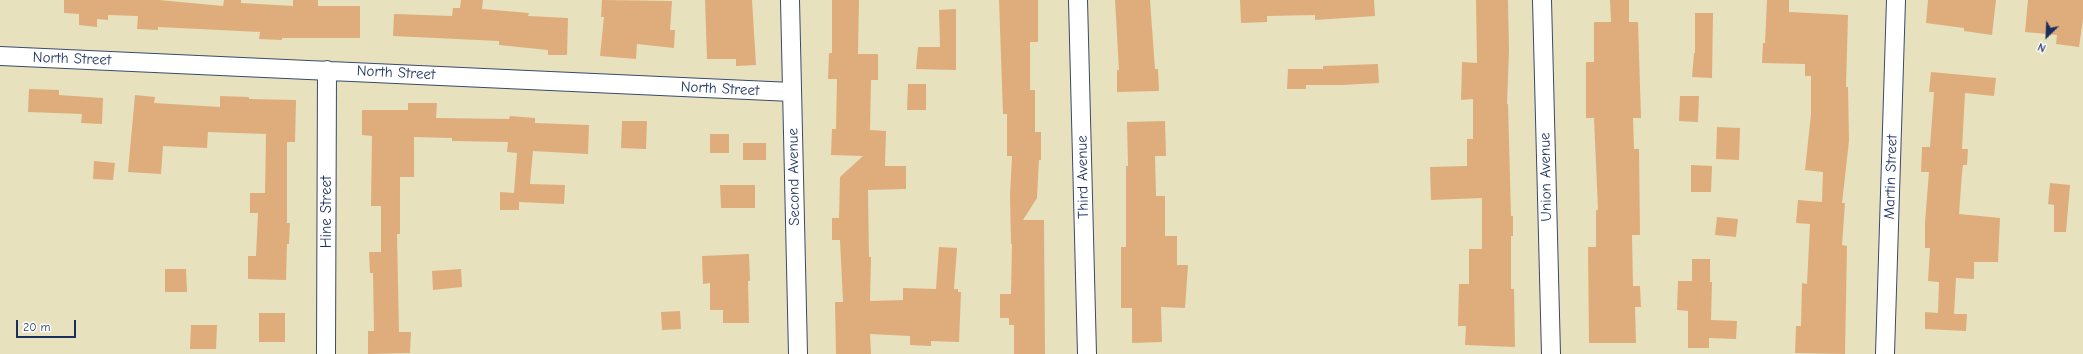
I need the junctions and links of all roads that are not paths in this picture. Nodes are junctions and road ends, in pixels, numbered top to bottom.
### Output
1 (790, 0) edge
2 (1078, 0) edge
3 (1542, 0) edge
4 (1896, 0) edge
5 (0, 56) edge
6 (327, 70) junction
7 (792, 92) junction
8 (326, 354) edge
9 (798, 354) edge
10 (1087, 354) edge
11 (1551, 354) edge
12 (1885, 354) edge

1 - 7 street, Second Avenue
2 - 10 street, Third Avenue
3 - 11 street, Union Avenue
4 - 12 street, Martin Street
5 - 6 street, North Street
6 - 7 street, North Street
6 - 8 street, Hine Street
7 - 9 street, Second Avenue

